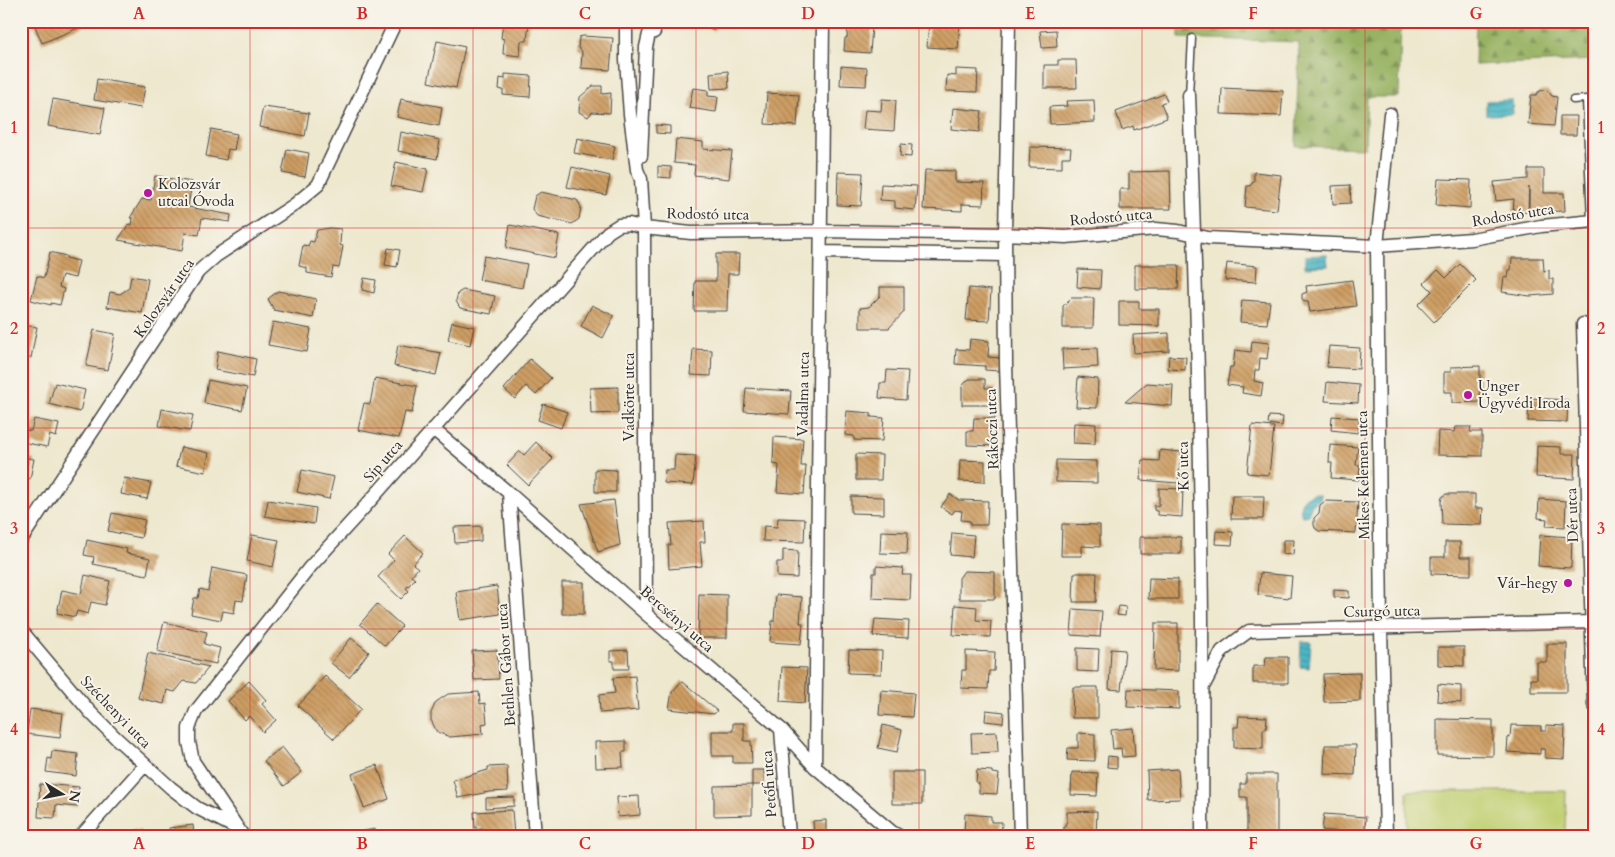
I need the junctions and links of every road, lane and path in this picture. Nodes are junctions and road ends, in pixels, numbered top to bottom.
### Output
1 (396, 21) edge
2 (626, 21) edge
3 (823, 21) edge
4 (1009, 21) edge
5 (654, 32) dead end
6 (1192, 38) dead end
7 (1189, 95) joint
8 (1573, 100) dead end
9 (1390, 114) dead end
10 (641, 179) junction
11 (1592, 221) edge
12 (630, 224) joint
13 (644, 228) junction
14 (822, 231) junction
15 (1005, 234) junction
16 (1194, 235) junction
17 (1377, 246) junction
18 (821, 252) junction
19 (1005, 255) junction
20 (1583, 324) dead end
21 (433, 429) junction
22 (509, 492) junction
23 (21, 540) edge
24 (646, 614) junction
25 (1591, 622) junction
26 (1381, 628) junction
27 (21, 630) edge
28 (1203, 687) junction
29 (1594, 705) edge
30 (781, 729) junction
31 (189, 742) joint
32 (145, 765) junction
33 (816, 767) junction
34 (218, 796) junction
35 (197, 808) junction
36 (242, 833) edge
37 (81, 836) edge
38 (535, 836) edge
39 (789, 836) edge
40 (898, 836) edge
41 (1020, 836) edge
42 (1202, 836) edge
43 (1386, 836) edge

1 - 23 street, Kolozsvár utca
2 - 10 street, Vadkörte utca
3 - 14 street, Vadalma utca
4 - 15 street, Rákóczi utca
5 - 10 street, Vadkörte utca
6 - 7 lane
7 - 16 street, Kő utca
8 - 11 lane
9 - 17 street, Mikes Kelemen utca
10 - 13 street, Vadkörte utca
11 - 17 street, Rodostó utca
12 - 13 street, Rodostó utca
12 - 21 street, Síp utca
13 - 14 street, Rodostó utca
13 - 24 street, Vadkörte utca
14 - 15 street, Rodostó utca
14 - 18 street, Vadalma utca
15 - 16 street, Rodostó utca
15 - 19 street, Rákóczi utca
16 - 17 street, Rodostó utca
16 - 28 street, Kő utca
17 - 26 street, Mikes Kelemen utca
18 - 19 street
18 - 33 street, Vadalma utca
19 - 41 street, Rákóczi utca
20 - 25 street, Dér utca
21 - 22 street, Bercsényi utca
21 - 31 street, Síp utca
22 - 24 street, Bercsényi utca
22 - 38 street, Bethlen Gábor utca
24 - 30 street, Bercsényi utca
25 - 26 street, Csurgó utca
25 - 29 street, Dér utca
26 - 28 street, Csurgó utca
26 - 43 street, Mikes Kelemen utca
27 - 32 street, Széchenyi utca
28 - 42 street, Kő utca
30 - 33 street, Bercsényi utca
30 - 39 street, Petőfi utca
31 - 34 street, Széchenyi utca
32 - 35 street, Széchenyi utca
32 - 37 street
33 - 40 street, Bercsényi utca
34 - 35 street
34 - 36 street, Széchenyi utca
35 - 36 street, Széchenyi utca

